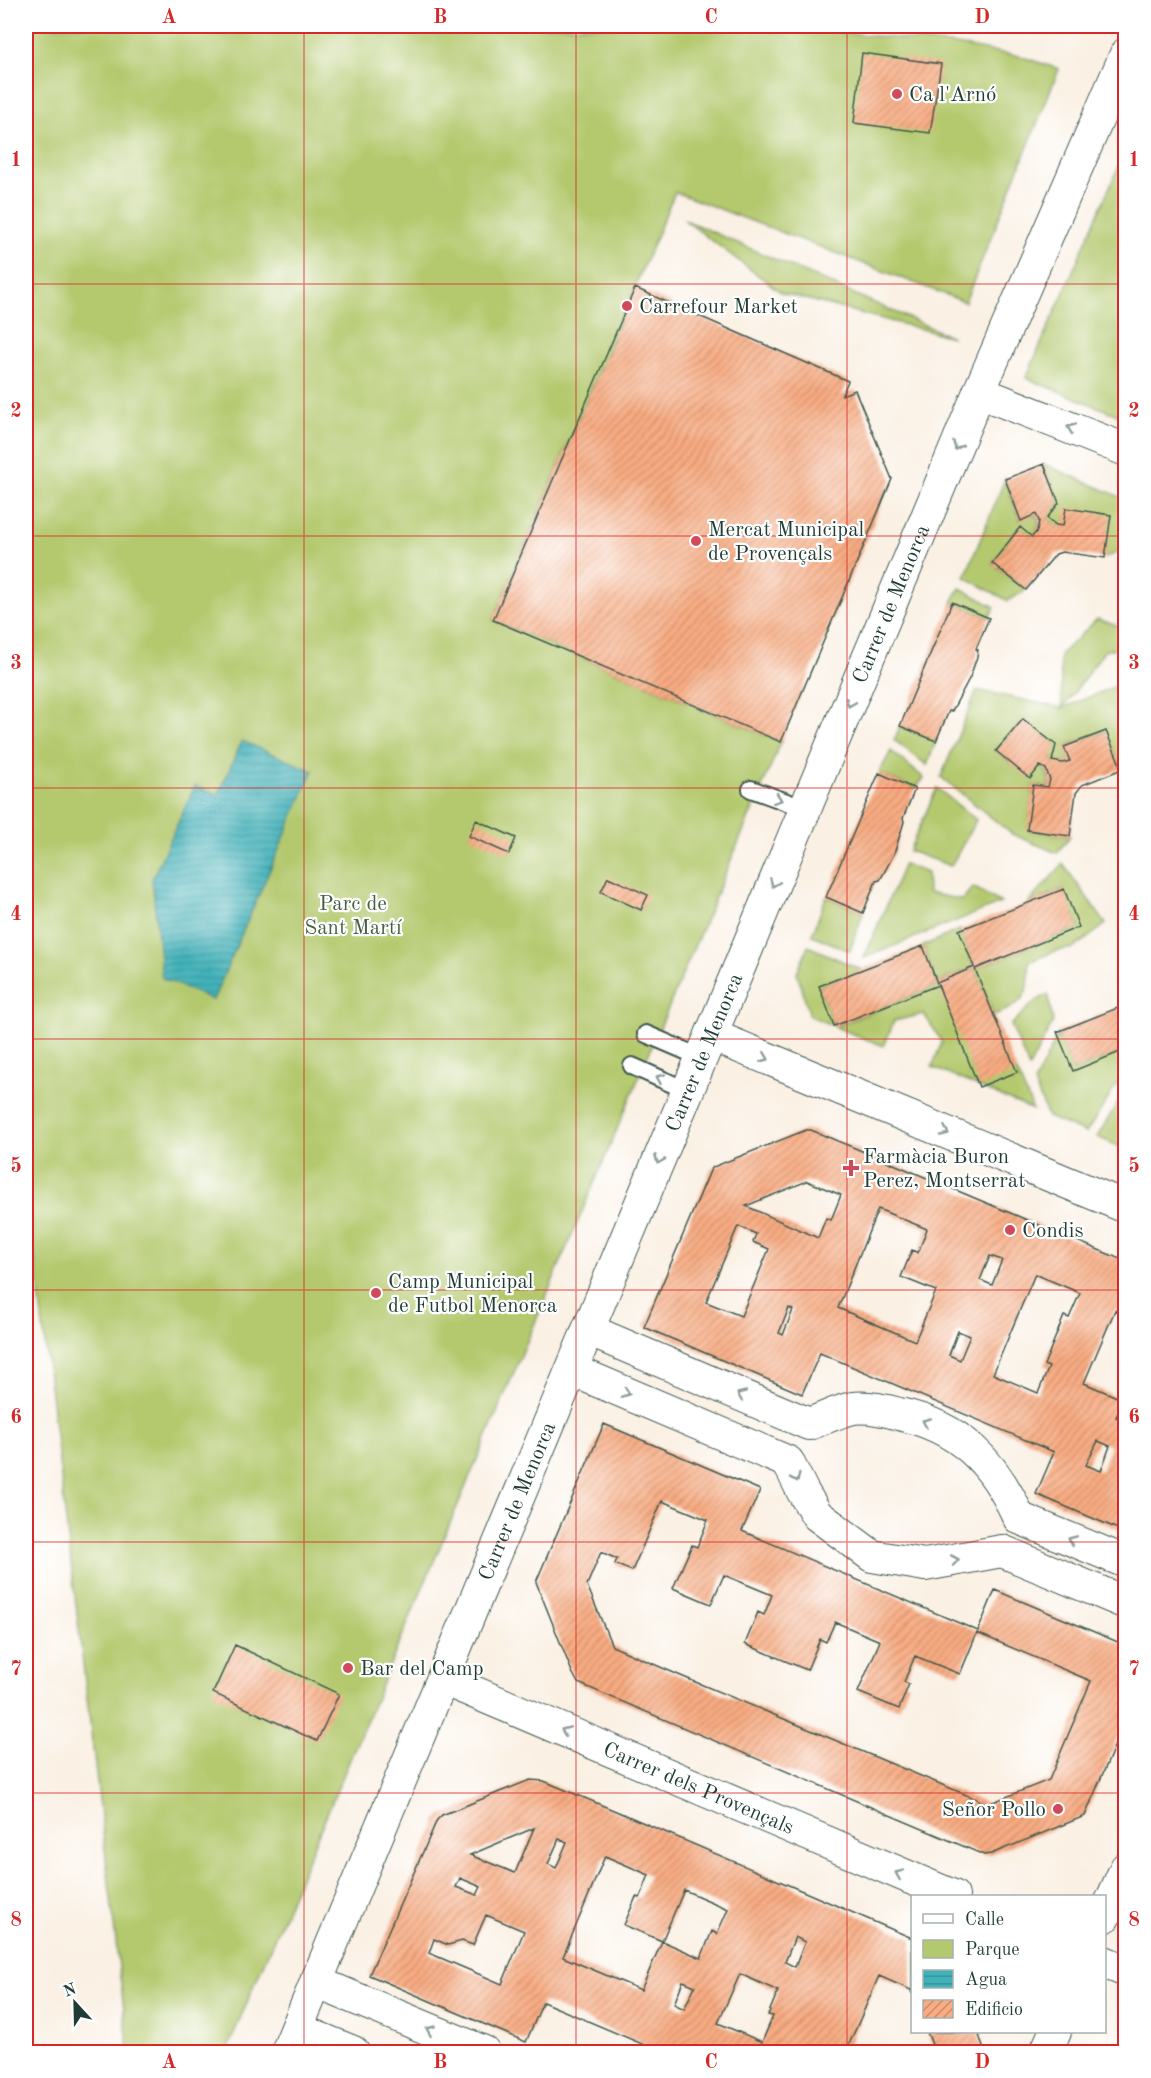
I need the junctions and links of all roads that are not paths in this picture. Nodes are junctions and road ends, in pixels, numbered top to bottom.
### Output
1 (1125, 54) edge
2 (979, 392) junction
3 (1125, 450) edge
4 (751, 789) dead end
5 (806, 809) junction
6 (646, 1034) dead end
7 (706, 1047) junction
8 (632, 1066) dead end
9 (688, 1091) junction
10 (1125, 1207) edge
11 (588, 1330) junction
12 (572, 1370) junction
13 (1125, 1562) edge
14 (1125, 1603) edge
15 (443, 1679) junction
16 (1125, 1868) edge
17 (951, 1895) edge
18 (1106, 1912) edge
19 (1106, 1963) edge
20 (1125, 1971) edge
21 (316, 1982) junction
22 (1054, 2033) edge
23 (292, 2041) edge
24 (353, 2052) edge
25 (484, 2052) edge
26 (1046, 2052) edge

1 - 2 street, Carrer de Menorca
3 -> 2 street
2 -> 5 street, Carrer de Menorca
4 -> 5 lane
5 -> 7 street, Carrer de Menorca
6 - 7 lane
7 - 9 street, Carrer de Menorca
7 -> 10 street
9 -> 8 lane
9 -> 11 street, Carrer de Menorca
11 - 12 street, Carrer de Menorca
13 -> 11 street
12 -> 14 street
12 - 15 street, Carrer de Menorca
17 -> 15 street, Carrer dels Provençals
15 - 21 street, Carrer de Menorca
16 - 18 street
19 - 20 street
21 - 23 street, Carrer de Menorca
25 -> 21 street
22 - 26 street
23 - 24 street

